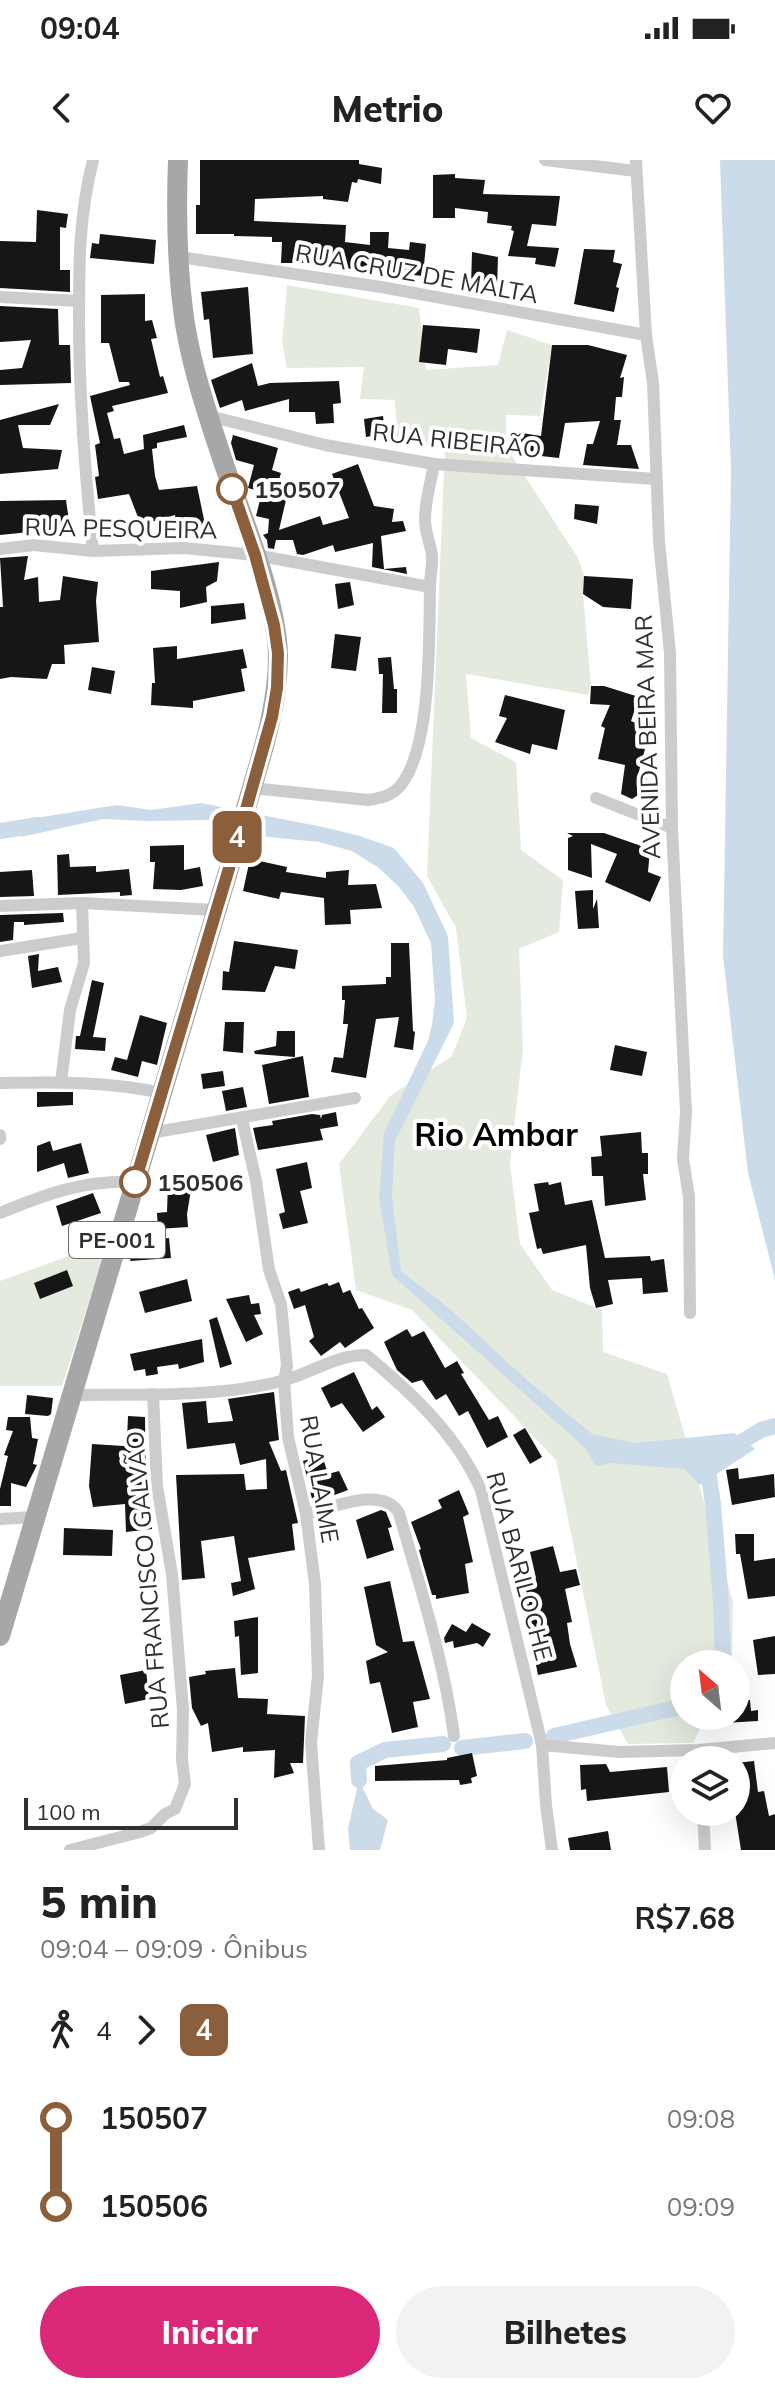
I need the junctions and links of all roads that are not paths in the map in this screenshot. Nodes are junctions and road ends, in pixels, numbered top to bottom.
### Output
1 (93, 160) edge
2 (178, 160) edge
3 (545, 160) edge
4 (636, 166) edge
5 (180, 257) junction
6 (0, 297) edge
7 (79, 301) junction
8 (646, 335) junction
9 (209, 416) junction
10 (434, 464) junction
11 (656, 479) junction
12 (0, 549) edge
13 (93, 551) junction
14 (255, 555) junction
15 (430, 587) junction
16 (251, 788) junction
17 (596, 798) dead end
18 (672, 828) junction
19 (82, 903) junction
20 (0, 906) edge
21 (215, 910) junction
22 (82, 938) junction
23 (0, 951) edge
24 (61, 1082) junction
25 (0, 1083) edge
26 (162, 1093) junction
27 (355, 1098) dead end
28 (242, 1119) junction
29 (150, 1133) junction
30 (135, 1182) junction
31 (0, 1213) edge
32 (690, 1313) dead end
33 (284, 1380) junction
34 (153, 1394) junction
35 (71, 1395) junction
36 (306, 1514) junction
37 (34, 1517) junction
38 (0, 1519) edge
39 (1, 1632) edge
40 (454, 1736) dead end
41 (775, 1743) edge
42 (542, 1745) junction
43 (750, 1747) edge
44 (670, 1754) edge
45 (704, 1826) edge
46 (70, 1850) edge
47 (319, 1850) edge
48 (552, 1850) edge
49 (705, 1850) edge

1 - 7 street
2 - 5 main road
3 - 4 street
4 - 8 street, AVENIDA BEIRA MAR
5 - 8 street, RUA CRUZ DE MALTA
5 - 9 main road
6 - 7 street
7 - 13 street
8 - 11 street, AVENIDA BEIRA MAR
9 - 10 street, RUA RIBEIRÃO
9 - 14 main road
10 - 11 street, RUA RIBEIRÃO
10 - 15 street
11 - 18 street, AVENIDA BEIRA MAR
12 - 13 street, RUA PESQUEIRA
13 - 14 street, RUA PESQUEIRA
14 - 15 street, RUA PESQUEIRA
14 - 16 main road
15 - 16 street
16 - 21 main road, PE-001
17 - 18 street
18 - 32 street, AVENIDA BEIRA MAR
19 - 20 street
19 - 21 street
19 - 22 street
21 - 26 main road, PE-001
22 - 23 street
22 - 24 street
24 - 25 street
24 - 26 street
26 - 29 main road, PE-001
27 - 28 street
28 - 29 street
28 - 33 street, RUA LAIME
29 - 30 main road, PE-001
30 - 31 street
30 - 35 main road, PE-001
33 - 34 street, RUA BARILOCHE
33 - 36 street, RUA LAIME
33 - 42 street, RUA BARILOCHE
34 - 35 street, RUA BARILOCHE
34 - 46 street, RUA FRANCISCO GALVÃO
35 - 37 main road, PE-001
36 - 40 street
36 - 47 street, RUA LAIME
37 - 38 street
37 - 39 main road, PE-001
41 - 43 street
42 - 44 street
42 - 48 street
45 - 49 street

